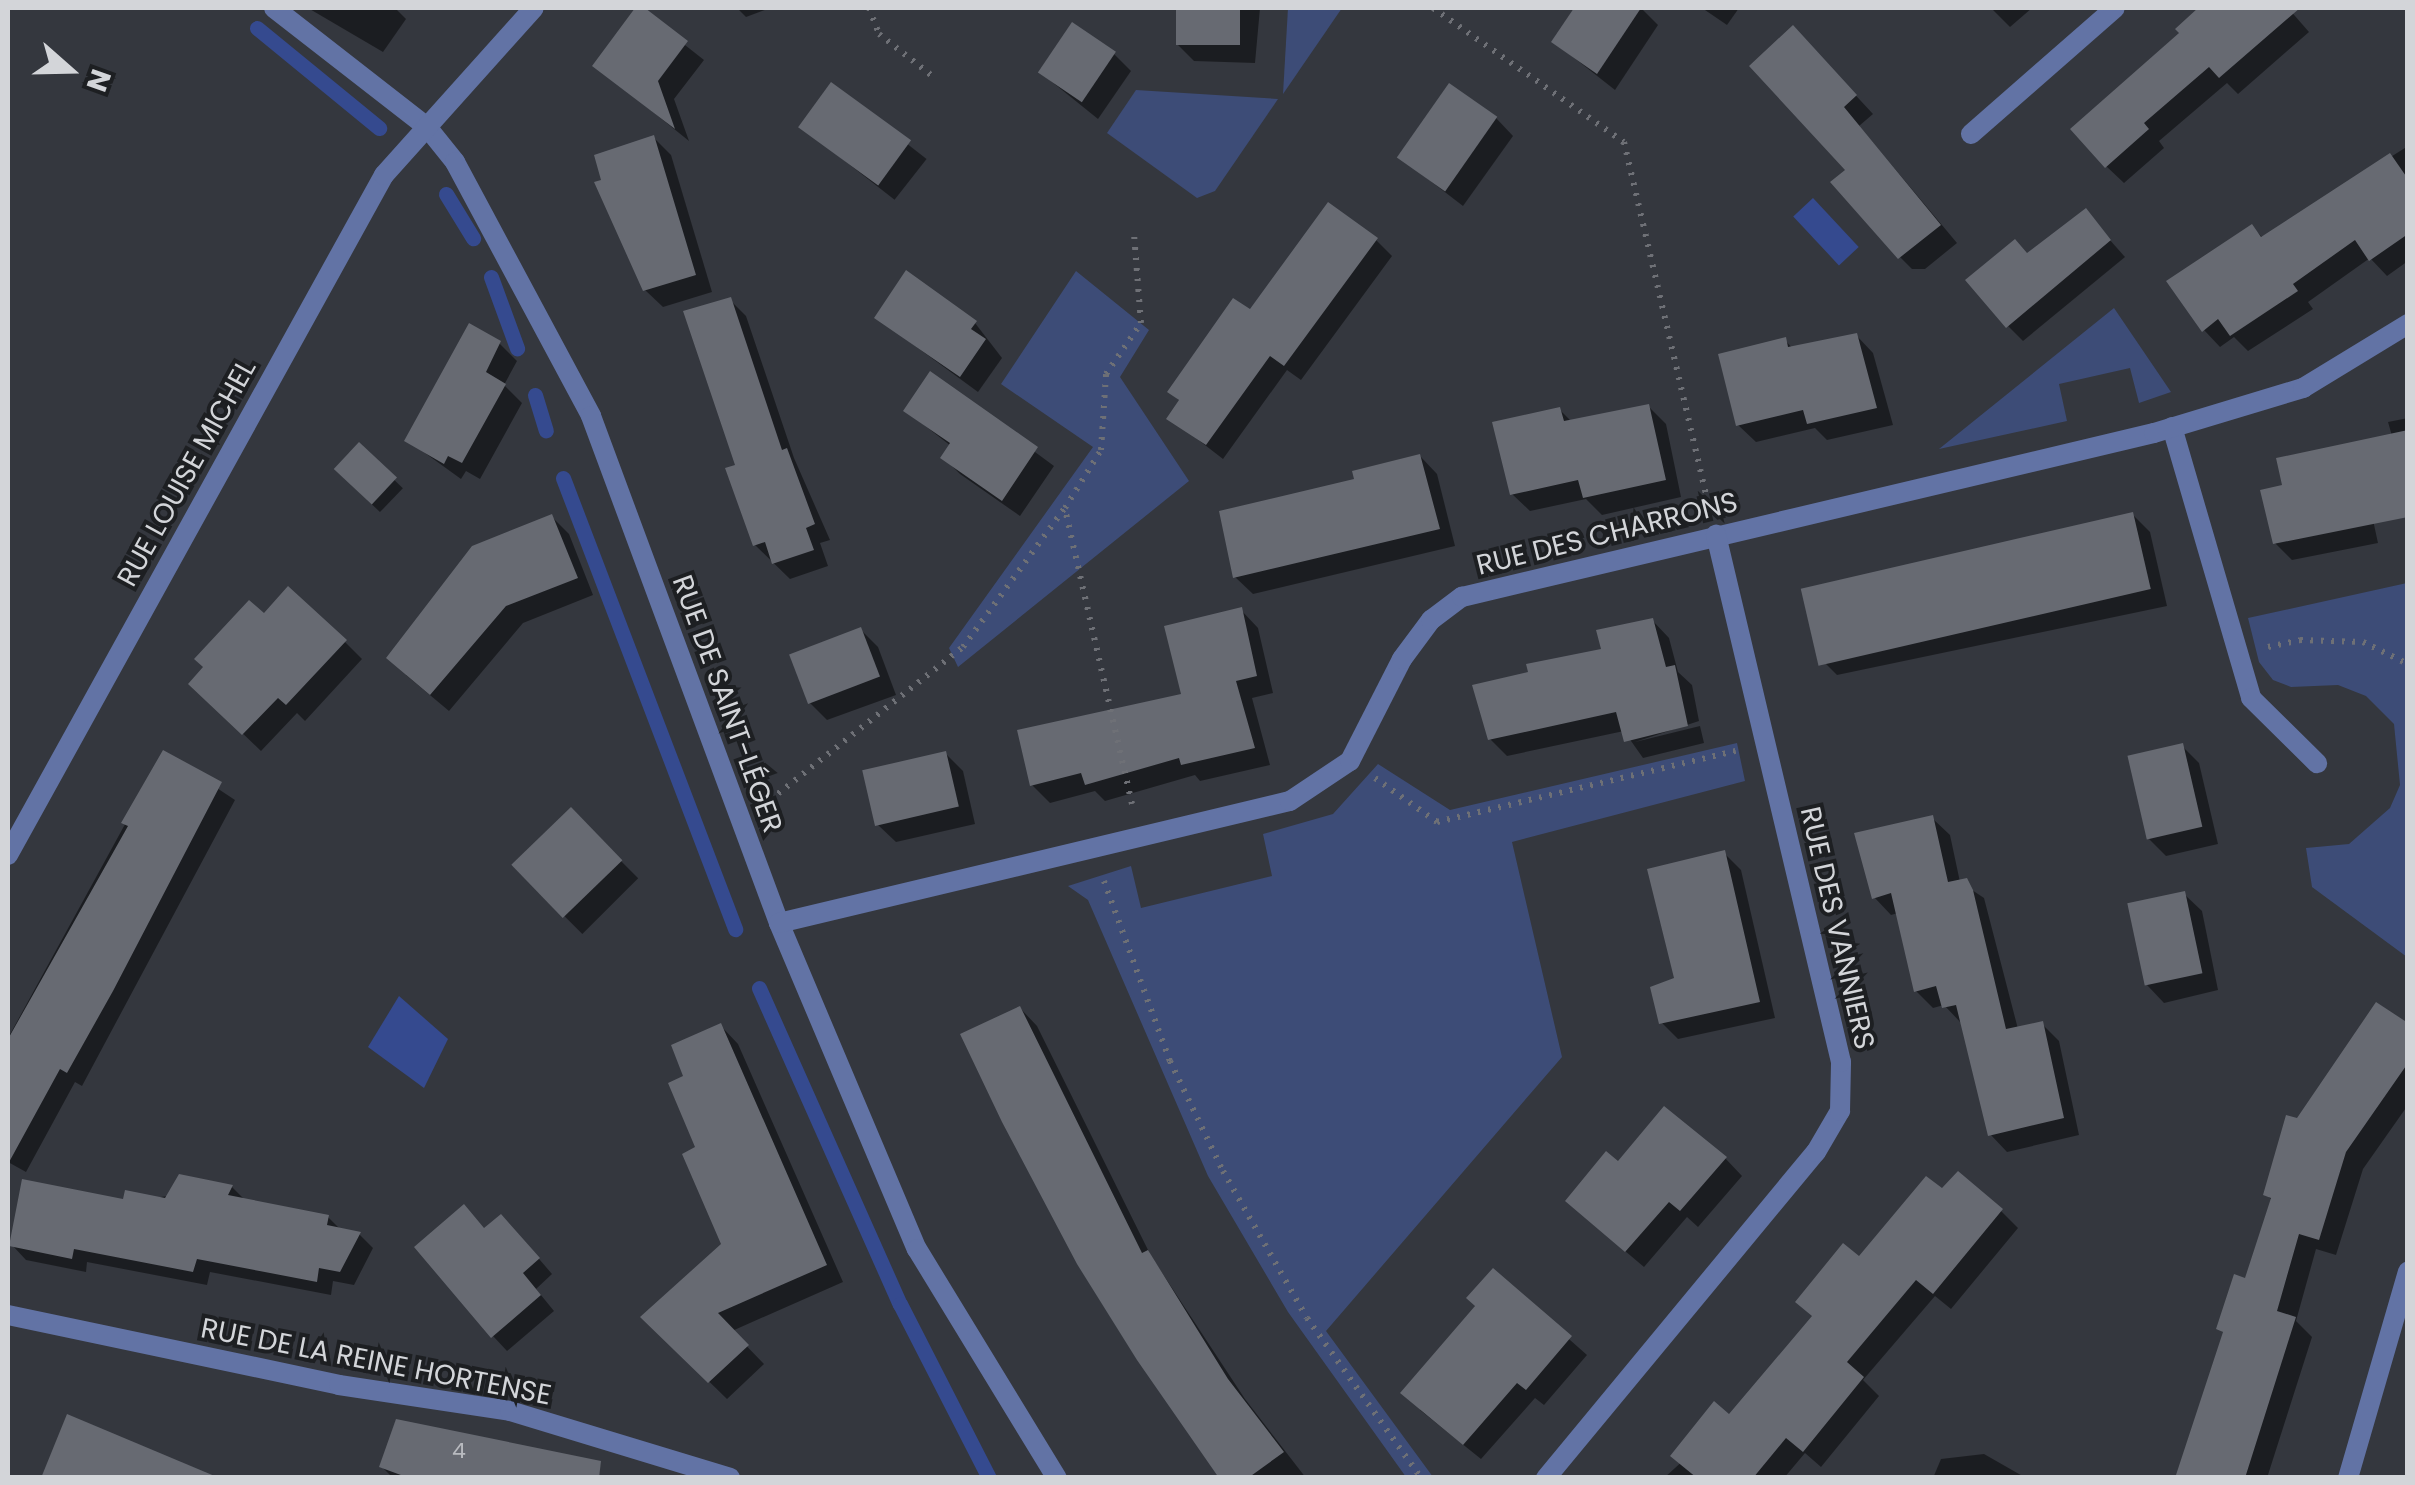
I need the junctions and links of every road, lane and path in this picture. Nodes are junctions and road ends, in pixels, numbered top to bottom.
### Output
1 (274, 8) edge
2 (534, 8) edge
3 (869, 8) edge
4 (1433, 8) edge
5 (2115, 8) edge
6 (931, 75) dead end
7 (427, 126) junction
8 (1972, 134) dead end
9 (1134, 234) dead end
10 (2408, 324) edge
11 (2172, 428) junction
12 (1065, 508) junction
13 (1716, 534) junction
14 (2238, 653) junction
15 (2408, 664) edge
16 (1765, 740) junction
17 (1350, 760) junction
18 (2317, 763) dead end
19 (742, 823) junction
20 (1140, 836) junction
21 (1092, 848) junction
22 (8, 855) edge
23 (779, 923) junction
24 (2408, 1272) edge
25 (8, 1315) edge
26 (730, 1478) edge
27 (1057, 1478) edge
28 (1420, 1478) edge
29 (1546, 1478) edge
30 (2348, 1478) edge

1 - 7 street, RUE DE SAINT-LÉGER
2 - 7 street, RUE LOUISE MICHEL
3 - 6 path
4 - 13 path
5 - 8 street
7 - 19 street, RUE DE SAINT-LÉGER
7 - 22 street, RUE LOUISE MICHEL
9 - 12 path
10 - 11 street, RUE DES CHARRONS
11 - 13 street, RUE DES CHARRONS
11 - 14 street
12 - 19 path
12 - 20 path
13 - 16 street, RUE DES VANNIERS
13 - 17 street, RUE DES CHARRONS
14 - 15 path
14 - 18 street
16 - 17 path
16 - 29 street, RUE DES VANNIERS
17 - 20 street, RUE DES CHARRONS
19 - 23 street, RUE DE SAINT-LÉGER
20 - 21 street, RUE DES CHARRONS
21 - 23 street, RUE DES CHARRONS
21 - 28 path
23 - 27 street, RUE DE SAINT-LÉGER
24 - 30 street
25 - 26 street, RUE DE LA REINE HORTENSE

